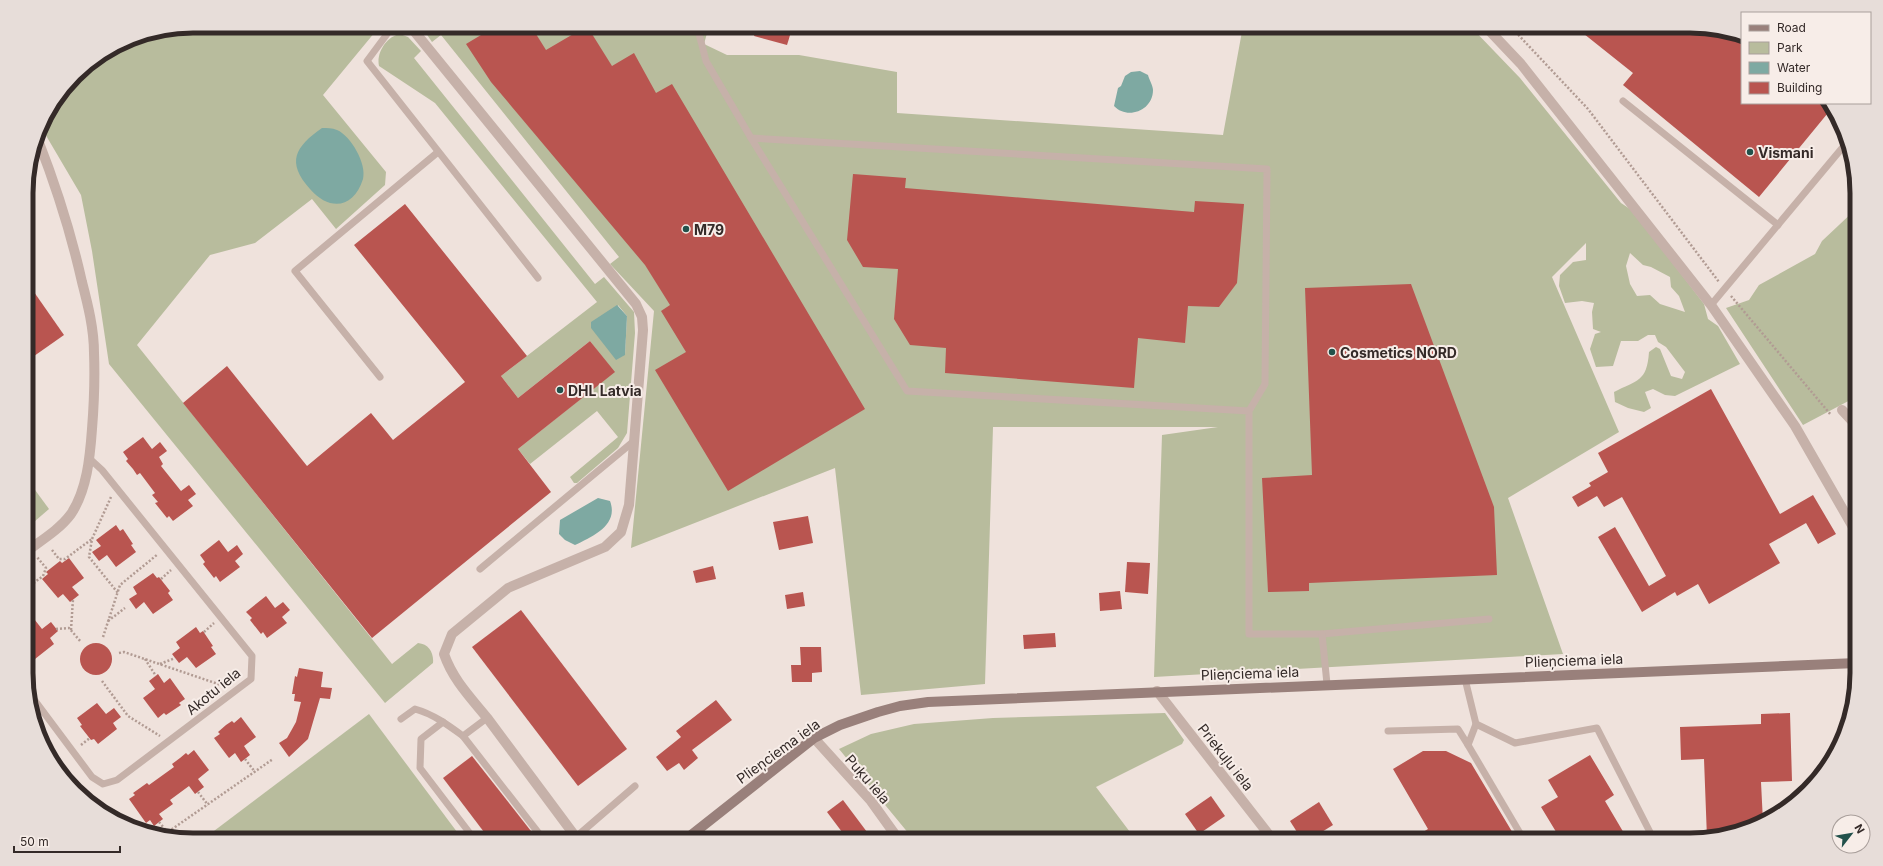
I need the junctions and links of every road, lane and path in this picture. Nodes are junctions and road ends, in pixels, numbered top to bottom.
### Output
1 (388, 33) edge
2 (416, 33) edge
3 (699, 33) edge
4 (1491, 33) edge
5 (1517, 33) edge
6 (1623, 101) dead end
7 (751, 138) junction
8 (40, 145) edge
9 (1843, 147) edge
10 (438, 152) junction
11 (1778, 225) junction
12 (538, 278) dead end
13 (1723, 286) dead end
14 (1728, 292) dead end
15 (1711, 305) junction
16 (380, 377) dead end
17 (1842, 410) dead end
18 (1249, 411) junction
19 (1831, 416) dead end
20 (1850, 419) edge
21 (634, 441) junction
22 (90, 459) junction
23 (117, 490) junction
24 (1850, 522) edge
25 (92, 540) junction
26 (33, 547) edge
27 (165, 549) junction
28 (52, 550) dead end
29 (33, 554) edge
30 (480, 569) dead end
31 (33, 584) edge
32 (118, 593) junction
33 (73, 599) dead end
34 (125, 608) dead end
35 (1490, 619) dead end
36 (108, 622) junction
37 (56, 630) dead end
38 (71, 630) junction
39 (1322, 634) junction
40 (103, 637) dead end
41 (81, 642) dead end
42 (119, 653) dead end
43 (175, 658) dead end
44 (144, 659) junction
45 (1850, 662) edge
46 (159, 664) junction
47 (156, 676) dead end
48 (1465, 679) junction
49 (102, 681) dead end
50 (1327, 684) junction
51 (237, 690) junction
52 (1157, 691) junction
53 (35, 700) edge
54 (487, 718) junction
55 (401, 719) dead end
56 (443, 722) junction
57 (1476, 724) junction
58 (1388, 731) dead end
59 (463, 736) junction
60 (814, 738) junction
61 (168, 742) junction
62 (1468, 745) junction
63 (245, 759) dead end
64 (273, 759) dead end
65 (255, 772) junction
66 (635, 786) dead end
67 (198, 792) dead end
68 (208, 805) junction
69 (159, 822) dead end
70 (165, 831) edge
71 (170, 832) edge
72 (470, 833) edge
73 (539, 833) edge
74 (573, 833) edge
75 (583, 833) edge
76 (694, 833) edge
77 (894, 833) edge
78 (1268, 833) edge
79 (1520, 833) edge
80 (1650, 833) edge

1 - 10 lane
2 - 21 street
3 - 7 lane
4 - 15 street
5 - 13 path
6 - 11 lane
7 - 18 lane
7 - 18 lane
8 - 22 street
9 - 11 lane
10 - 12 lane
10 - 16 lane
11 - 15 lane
14 - 19 path
15 - 24 street
17 - 20 street
18 - 39 lane
21 - 30 lane
21 - 54 street
22 - 23 lane, Akotu iela
22 - 26 street
23 - 25 path
23 - 27 lane, Akotu iela
25 - 28 path
25 - 32 path
27 - 32 path
27 - 51 lane, Akotu iela
29 - 31 path
32 - 36 path
33 - 38 path
34 - 36 path
35 - 39 lane
36 - 40 path
37 - 38 path
38 - 41 path
39 - 50 lane
42 - 44 path
43 - 46 path
44 - 46 path
44 - 47 path
45 - 48 main road, Plieņciema iela
46 - 51 path
48 - 50 main road, Plieņciema iela
48 - 57 lane
49 - 61 path
50 - 52 main road, Plieņciema iela
51 - 61 lane, Akotu iela
52 - 60 main road, Plieņciema iela
52 - 78 street, Priekuļu iela
53 - 61 lane, Akotu iela
54 - 59 lane
54 - 74 street
55 - 56 lane
56 - 59 lane
56 - 72 lane
57 - 62 lane
57 - 80 lane
58 - 62 lane
59 - 73 lane
60 - 76 main road, Plieņciema iela
60 - 77 street, Puķu iela
62 - 79 lane
63 - 65 path
64 - 65 path
65 - 68 path
66 - 75 lane
67 - 68 path
68 - 71 path
69 - 70 path

